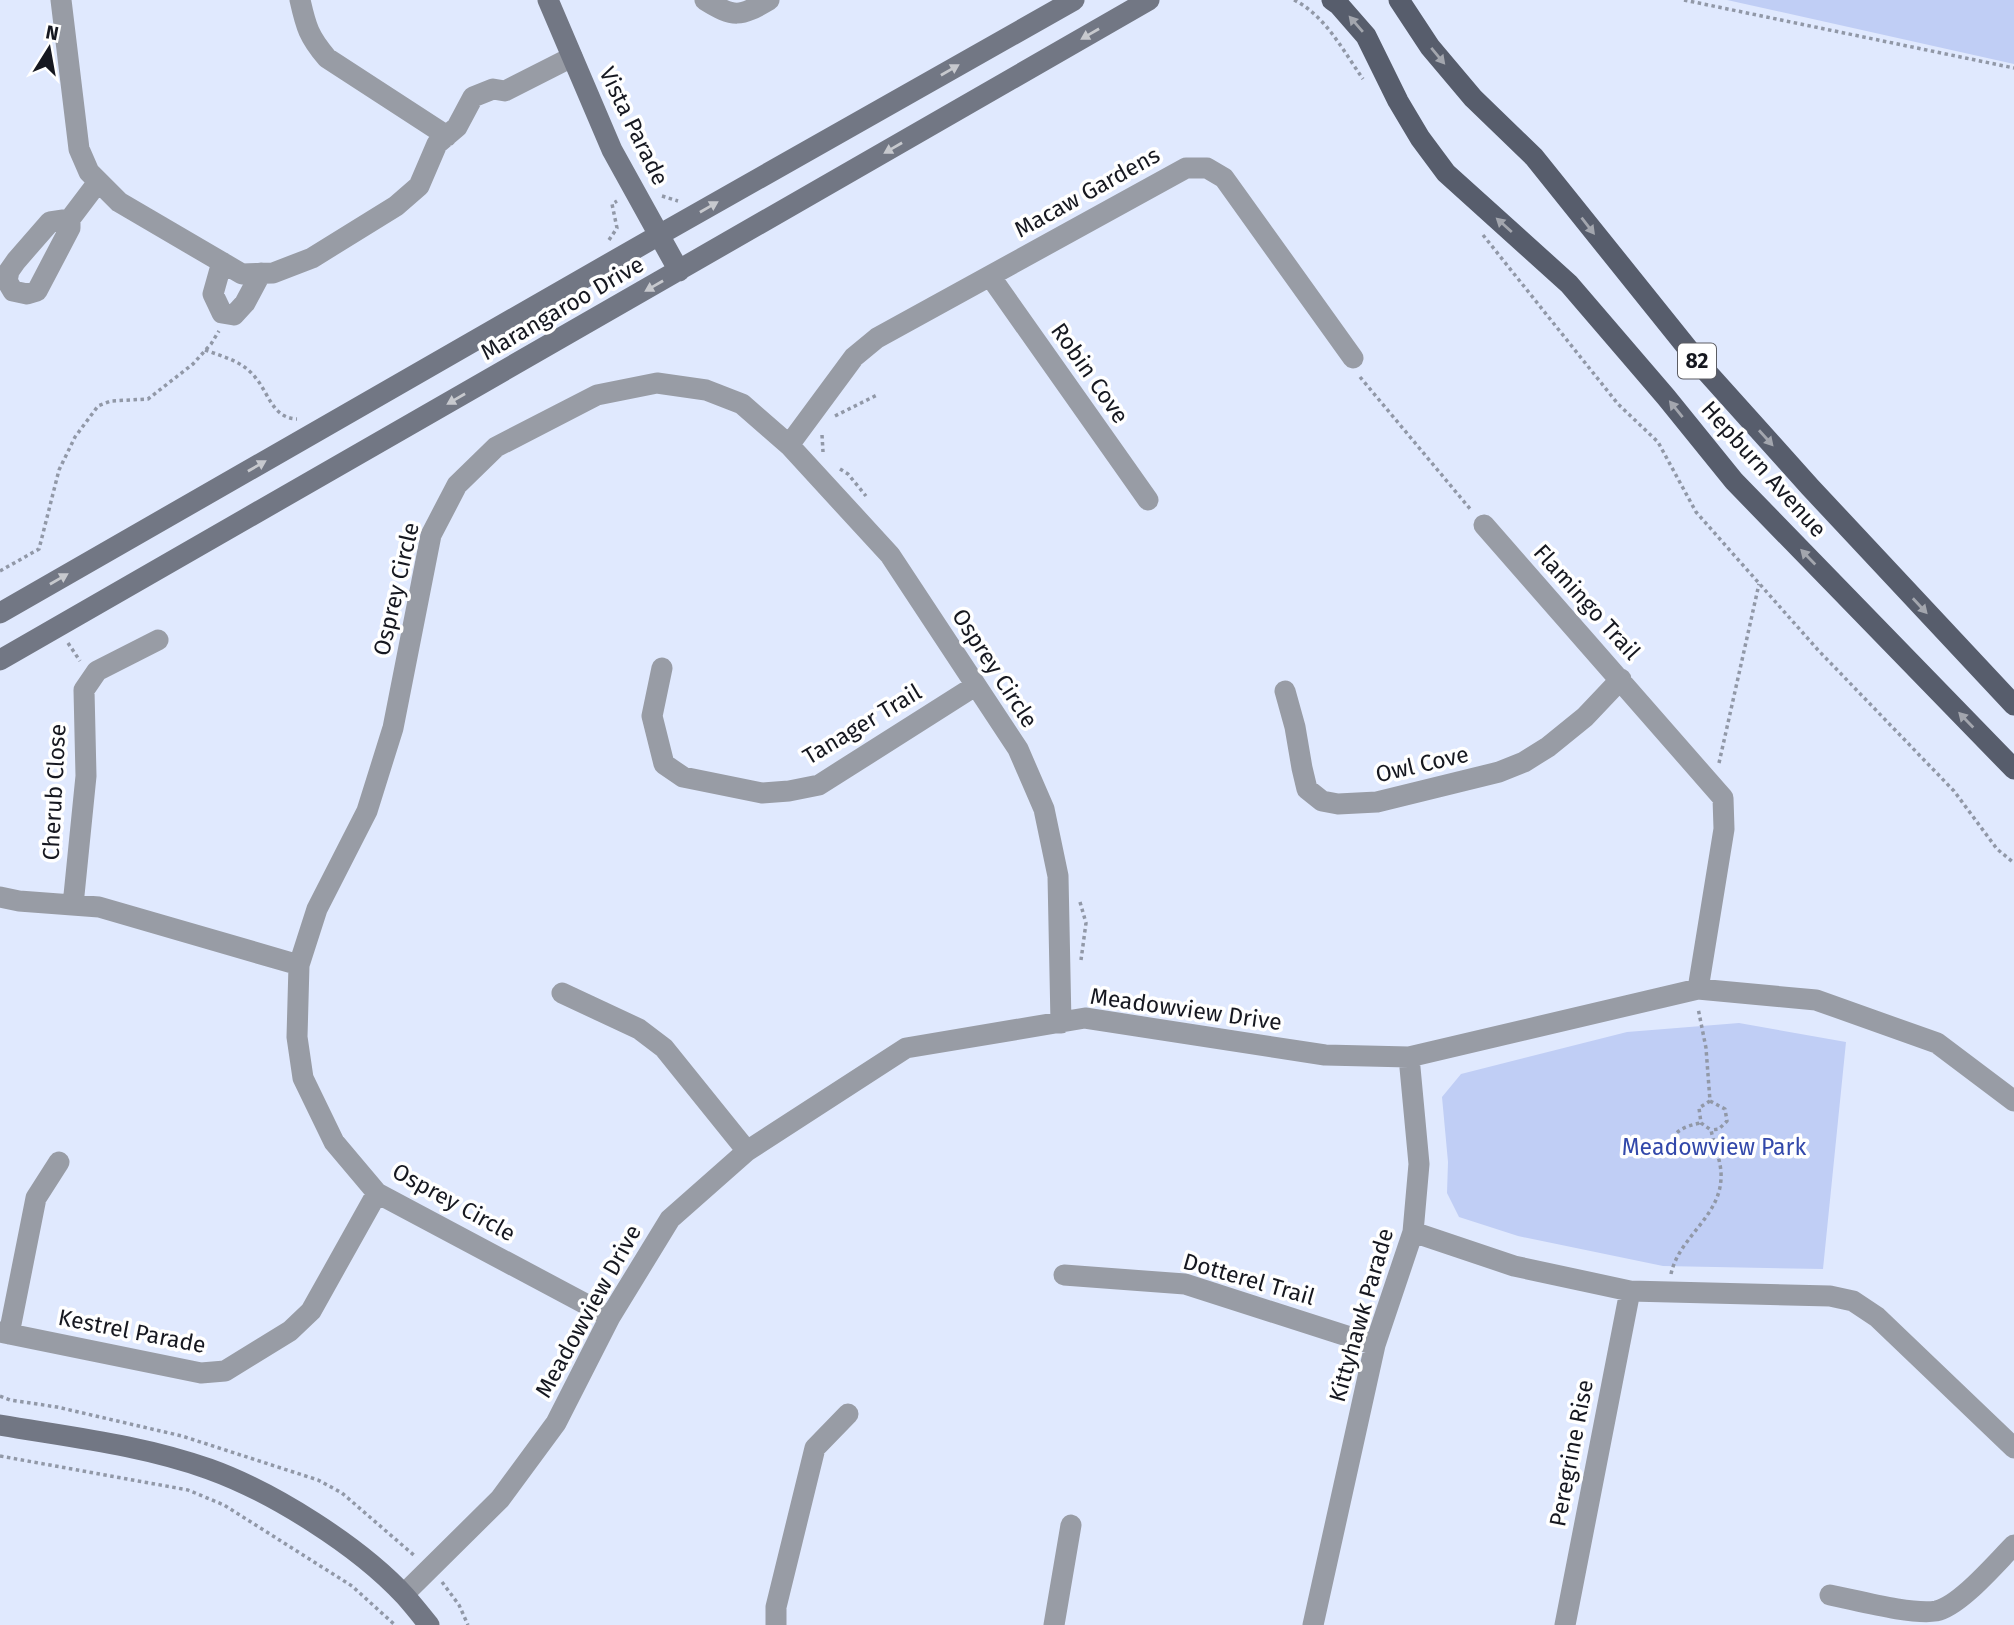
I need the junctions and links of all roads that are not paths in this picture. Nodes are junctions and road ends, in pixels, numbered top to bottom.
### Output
1 (61, 0) edge
2 (300, 0) edge
3 (548, 0) edge
4 (705, 0) edge
5 (769, 0) edge
6 (1074, 0) edge
7 (1149, 0) edge
8 (1332, 0) edge
9 (1399, 0) edge
10 (572, 57) junction
11 (447, 136) junction
12 (98, 182) junction
13 (70, 219) dead end
14 (659, 235) junction
15 (222, 262) junction
16 (680, 271) junction
17 (261, 273) junction
18 (990, 276) junction
19 (1353, 358) road end
20 (789, 444) junction
21 (1148, 500) dead end
22 (1484, 525) road end
23 (0, 613) edge
24 (158, 640) dead end
25 (0, 660) edge
26 (662, 668) dead end
27 (1621, 679) junction
28 (975, 686) junction
29 (1285, 691) dead end
30 (2014, 705) edge
31 (2014, 769) edge
32 (0, 897) edge
33 (73, 905) junction
34 (299, 965) junction
35 (562, 992) dead end
36 (1701, 1001) junction
37 (1061, 1023) junction
38 (1409, 1057) junction
39 (2014, 1101) edge
40 (747, 1151) junction
41 (59, 1162) dead end
42 (377, 1193) junction
43 (1413, 1232) junction
44 (1063, 1275) dead end
45 (1630, 1291) junction
46 (610, 1317) junction
47 (5, 1333) edge
48 (1375, 1345) junction
49 (848, 1414) dead end
50 (0, 1425) edge
51 (2014, 1448) edge
52 (1071, 1525) dead end
53 (2014, 1545) edge
54 (404, 1594) junction
55 (1830, 1595) dead end
56 (429, 1625) edge
57 (776, 1625) edge
58 (1054, 1625) edge
59 (1313, 1625) edge
60 (1565, 1625) edge

1 - 12 street
2 - 11 street
3 - 10 main road, Vista Parade
4 - 5 street
14 -> 6 main road, Marangaroo Drive
7 -> 16 main road, Marangaroo Drive
31 -> 8 main road, Hepburn Avenue / 82
9 -> 30 main road, Hepburn Avenue / 82
10 - 11 street
10 - 14 main road, Vista Parade
11 - 17 street
12 - 13 street
12 - 15 street
14 - 16 main road, Vista Parade
23 -> 14 main road, Marangaroo Drive
15 - 17 street
15 - 17 street
16 -> 25 main road, Marangaroo Drive
18 - 19 street, Macaw Gardens
18 - 20 street, Macaw Gardens
18 - 21 street, Robin Cove
20 - 28 street, Osprey Circle
20 - 34 street, Osprey Circle
22 - 27 street, Flamingo Trail
24 - 33 street, Cherub Close
26 - 28 street, Tanager Trail
27 - 29 street, Owl Cove
27 - 36 street, Flamingo Trail
28 - 37 street, Osprey Circle
32 - 33 street
33 - 34 street
34 - 42 street, Osprey Circle
35 - 40 street
36 - 38 street, Meadowview Drive
36 - 39 street, Meadowview Drive
37 - 38 street, Meadowview Drive
37 - 40 street, Meadowview Drive
38 - 43 street, Kittyhawk Parade
40 - 46 street, Meadowview Drive
41 - 47 street
42 - 46 street, Osprey Circle
42 - 47 street, Kestrel Parade
43 - 45 street
43 - 48 street, Kittyhawk Parade
44 - 48 street, Dotterel Trail
45 - 51 street
45 - 60 street, Peregrine Rise
46 - 54 street, Meadowview Drive
48 - 59 street, Kittyhawk Parade
49 - 57 street
50 - 54 main road
52 - 58 street
53 - 55 street
54 - 56 main road

